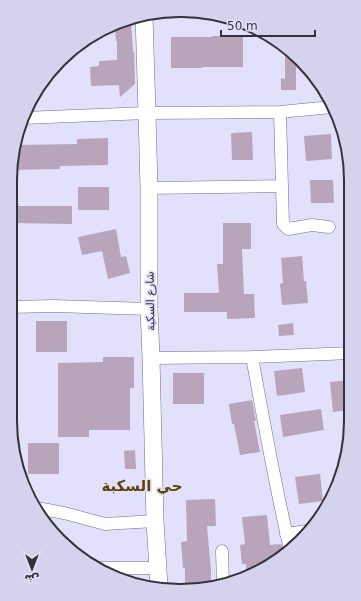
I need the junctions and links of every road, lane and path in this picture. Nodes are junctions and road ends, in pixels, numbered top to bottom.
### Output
1 (144, 21) edge
2 (327, 108) edge
3 (280, 112) junction
4 (147, 113) junction
5 (29, 118) edge
6 (282, 186) junction
7 (149, 188) junction
8 (330, 227) dead end
9 (17, 307) edge
10 (149, 309) junction
11 (344, 353) edge
12 (252, 357) junction
13 (151, 358) junction
14 (44, 509) edge
15 (155, 521) junction
16 (299, 532) edge
17 (286, 534) junction
18 (288, 543) edge
19 (222, 551) dead end
20 (110, 568) edge
21 (158, 568) junction
22 (224, 578) edge
23 (159, 583) edge

1 - 4 main road, شارع السكبة
2 - 3 street
3 - 4 street
3 - 6 street
4 - 5 street
4 - 7 main road, شارع السكبة
6 - 7 street
6 - 8 street
7 - 10 main road, شارع السكبة
9 - 10 street
10 - 13 main road, شارع السكبة
11 - 12 street
12 - 13 street
12 - 17 street
13 - 15 main road, شارع السكبة
14 - 15 street
15 - 21 main road, شارع السكبة
16 - 17 street
17 - 18 street
19 - 22 street
20 - 21 street
21 - 23 main road, شارع السكبة

